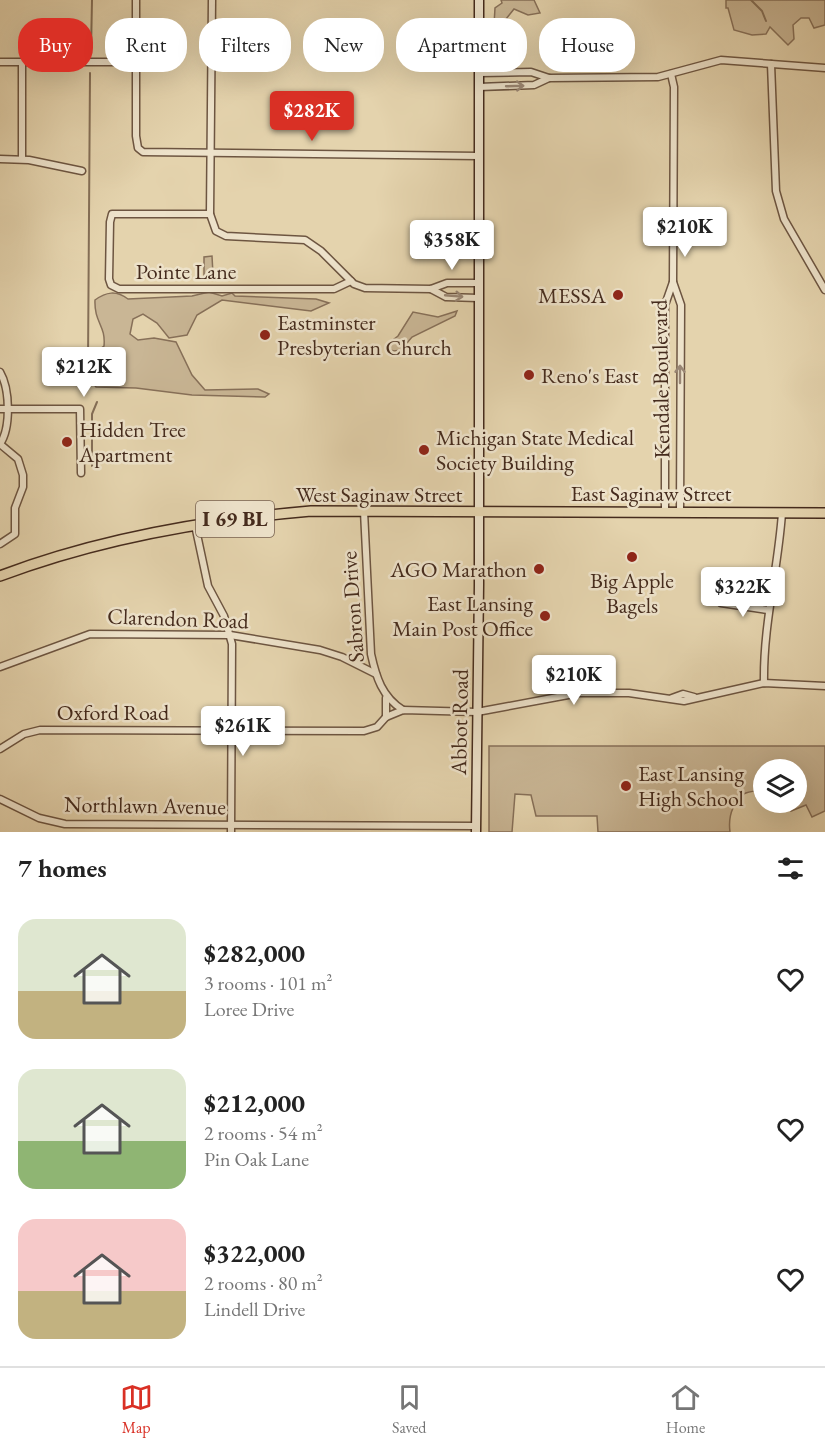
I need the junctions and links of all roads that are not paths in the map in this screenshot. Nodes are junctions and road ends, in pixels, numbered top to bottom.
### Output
1 (136, 0) edge
2 (212, 0) edge
3 (479, 0) edge
4 (136, 18) edge
5 (0, 62) edge
6 (18, 62) edge
7 (771, 64) junction
8 (825, 68) edge
9 (22, 72) edge
10 (136, 72) edge
11 (478, 73) junction
12 (671, 74) junction
13 (549, 78) junction
14 (478, 87) junction
15 (211, 154) junction
16 (478, 156) junction
17 (0, 159) edge
18 (22, 159) junction
19 (82, 171) dead end
20 (210, 214) junction
21 (351, 281) junction
22 (673, 282) junction
23 (478, 283) junction
24 (431, 290) junction
25 (825, 290) edge
26 (478, 298) junction
27 (0, 372) edge
28 (3, 409) edge
29 (0, 445) edge
30 (81, 473) dead end
31 (364, 511) junction
32 (665, 512) junction
33 (680, 512) junction
34 (478, 513) junction
35 (782, 513) junction
36 (825, 513) edge
37 (195, 525) junction
38 (0, 544) edge
39 (0, 576) edge
40 (721, 603) dead end
41 (768, 610) junction
42 (230, 635) junction
43 (371, 654) junction
44 (357, 664) junction
45 (0, 666) edge
46 (376, 674) junction
47 (764, 683) junction
48 (825, 686) edge
49 (387, 698) junction
50 (403, 710) junction
51 (477, 712) junction
52 (386, 717) junction
53 (231, 731) junction
54 (0, 749) edge
55 (0, 799) edge
56 (137, 824) junction
57 (231, 824) junction
58 (284, 828) edge
59 (359, 828) edge
60 (476, 829) edge
61 (137, 832) edge
62 (231, 832) edge

1 - 4 street
2 - 15 street
3 - 11 main road, Abbot Road
5 - 6 street
7 - 8 street
7 - 12 street
7 - 25 street
9 - 18 street
10 - 15 street
11 - 13 street
11 - 14 main road, Abbot Road
12 - 13 street
12 - 22 street, Kendale Boulevard
14 -> 13 street
14 - 16 main road, Abbot Road
15 - 16 street
15 - 20 street
16 - 23 main road, Abbot Road
17 - 18 street
18 - 19 street
20 - 21 street, Pointe Lane
20 - 21 street, Pointe Lane
21 - 24 street
22 - 32 street, Kendale Boulevard
33 -> 22 street, Kendale Boulevard
23 - 24 street
23 - 26 main road, Abbot Road
24 -> 26 street
26 - 34 main road, Abbot Road
27 - 28 street
28 - 29 street
28 - 30 street
29 - 38 street
31 - 34 main road, West Saginaw Street / I 69 BL
31 - 37 main road, West Saginaw Street / I 69 BL
31 - 43 street, Sabron Drive
32 - 33 main road, East Saginaw Street / I 69 BL
32 - 34 main road, East Saginaw Street / I 69 BL
33 - 35 main road, East Saginaw Street / I 69 BL
34 - 51 main road, Abbot Road
35 - 36 main road, East Saginaw Street / I 69 BL
35 - 41 street
37 - 39 main road, West Saginaw Street / I 69 BL
37 - 42 street
40 - 41 street
41 - 47 street
42 - 44 street, Clarendon Road
42 - 45 street, Clarendon Road
42 - 53 street
43 - 44 street
43 - 46 street, Sabron Drive
44 - 46 street, Clarendon Road
46 - 49 street, Sabron Drive
47 - 48 street, Oxford Road
47 - 51 street, Oxford Road
49 - 50 street, Sabron Drive
49 - 52 street, Sabron Drive
50 - 51 street, Oxford Road
50 - 52 street, Oxford Road
51 - 60 main road, Abbot Road
52 - 53 street, Oxford Road
53 - 54 street, Oxford Road
53 - 57 street
55 - 56 street, Northlawn Avenue
56 - 57 street, Northlawn Avenue
56 - 61 street
57 - 58 street, Northlawn Avenue
57 - 62 street
58 - 59 street, Northlawn Avenue
59 - 60 street, Northlawn Avenue

